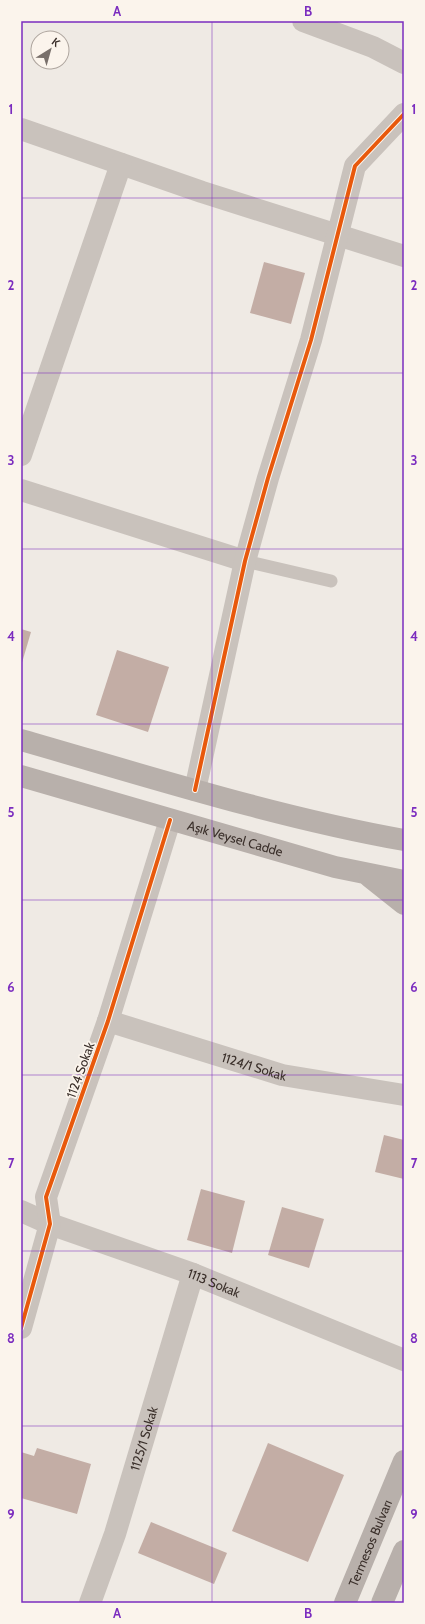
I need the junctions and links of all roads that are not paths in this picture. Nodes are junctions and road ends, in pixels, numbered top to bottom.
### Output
1 (303, 21) edge
2 (404, 63) edge
3 (404, 114) edge
4 (21, 129) edge
5 (121, 164) junction
6 (338, 235) junction
7 (404, 256) edge
8 (21, 455) edge
9 (21, 490) edge
10 (245, 561) junction
11 (331, 581) dead end
12 (21, 740) edge
13 (21, 776) edge
14 (195, 790) junction
15 (170, 820) junction
16 (404, 840) edge
17 (368, 874) junction
18 (404, 881) edge
19 (404, 904) edge
20 (108, 1021) junction
21 (404, 1095) edge
22 (21, 1211) edge
23 (50, 1224) junction
24 (193, 1274) junction
25 (21, 1328) edge
26 (404, 1360) edge
27 (404, 1462) edge
28 (404, 1551) edge
29 (90, 1603) edge
30 (345, 1603) edge
31 (382, 1603) edge

1 - 2 street
3 - 6 street
4 - 5 street
5 - 6 street
5 - 8 street
6 - 7 street
6 - 10 street
9 - 10 street
10 - 11 lane
10 - 14 street
12 - 14 main road
13 - 15 main road, Aşık Veysel Cadde
14 - 16 main road
15 - 17 main road, Aşık Veysel Cadde
15 - 20 street, 1124 Sokak
17 - 18 main road, Aşık Veysel Cadde
17 - 19 main road
20 - 21 street, 1124/1 Sokak
20 - 23 street, 1124 Sokak
22 - 23 street, 1113 Sokak
23 - 24 street, 1113 Sokak
23 - 25 street, 1124 Sokak
24 - 26 street, 1113 Sokak
24 - 29 street, 1125/1 Sokak
27 - 30 main road, Termesos Bulvarı
28 - 31 main road

